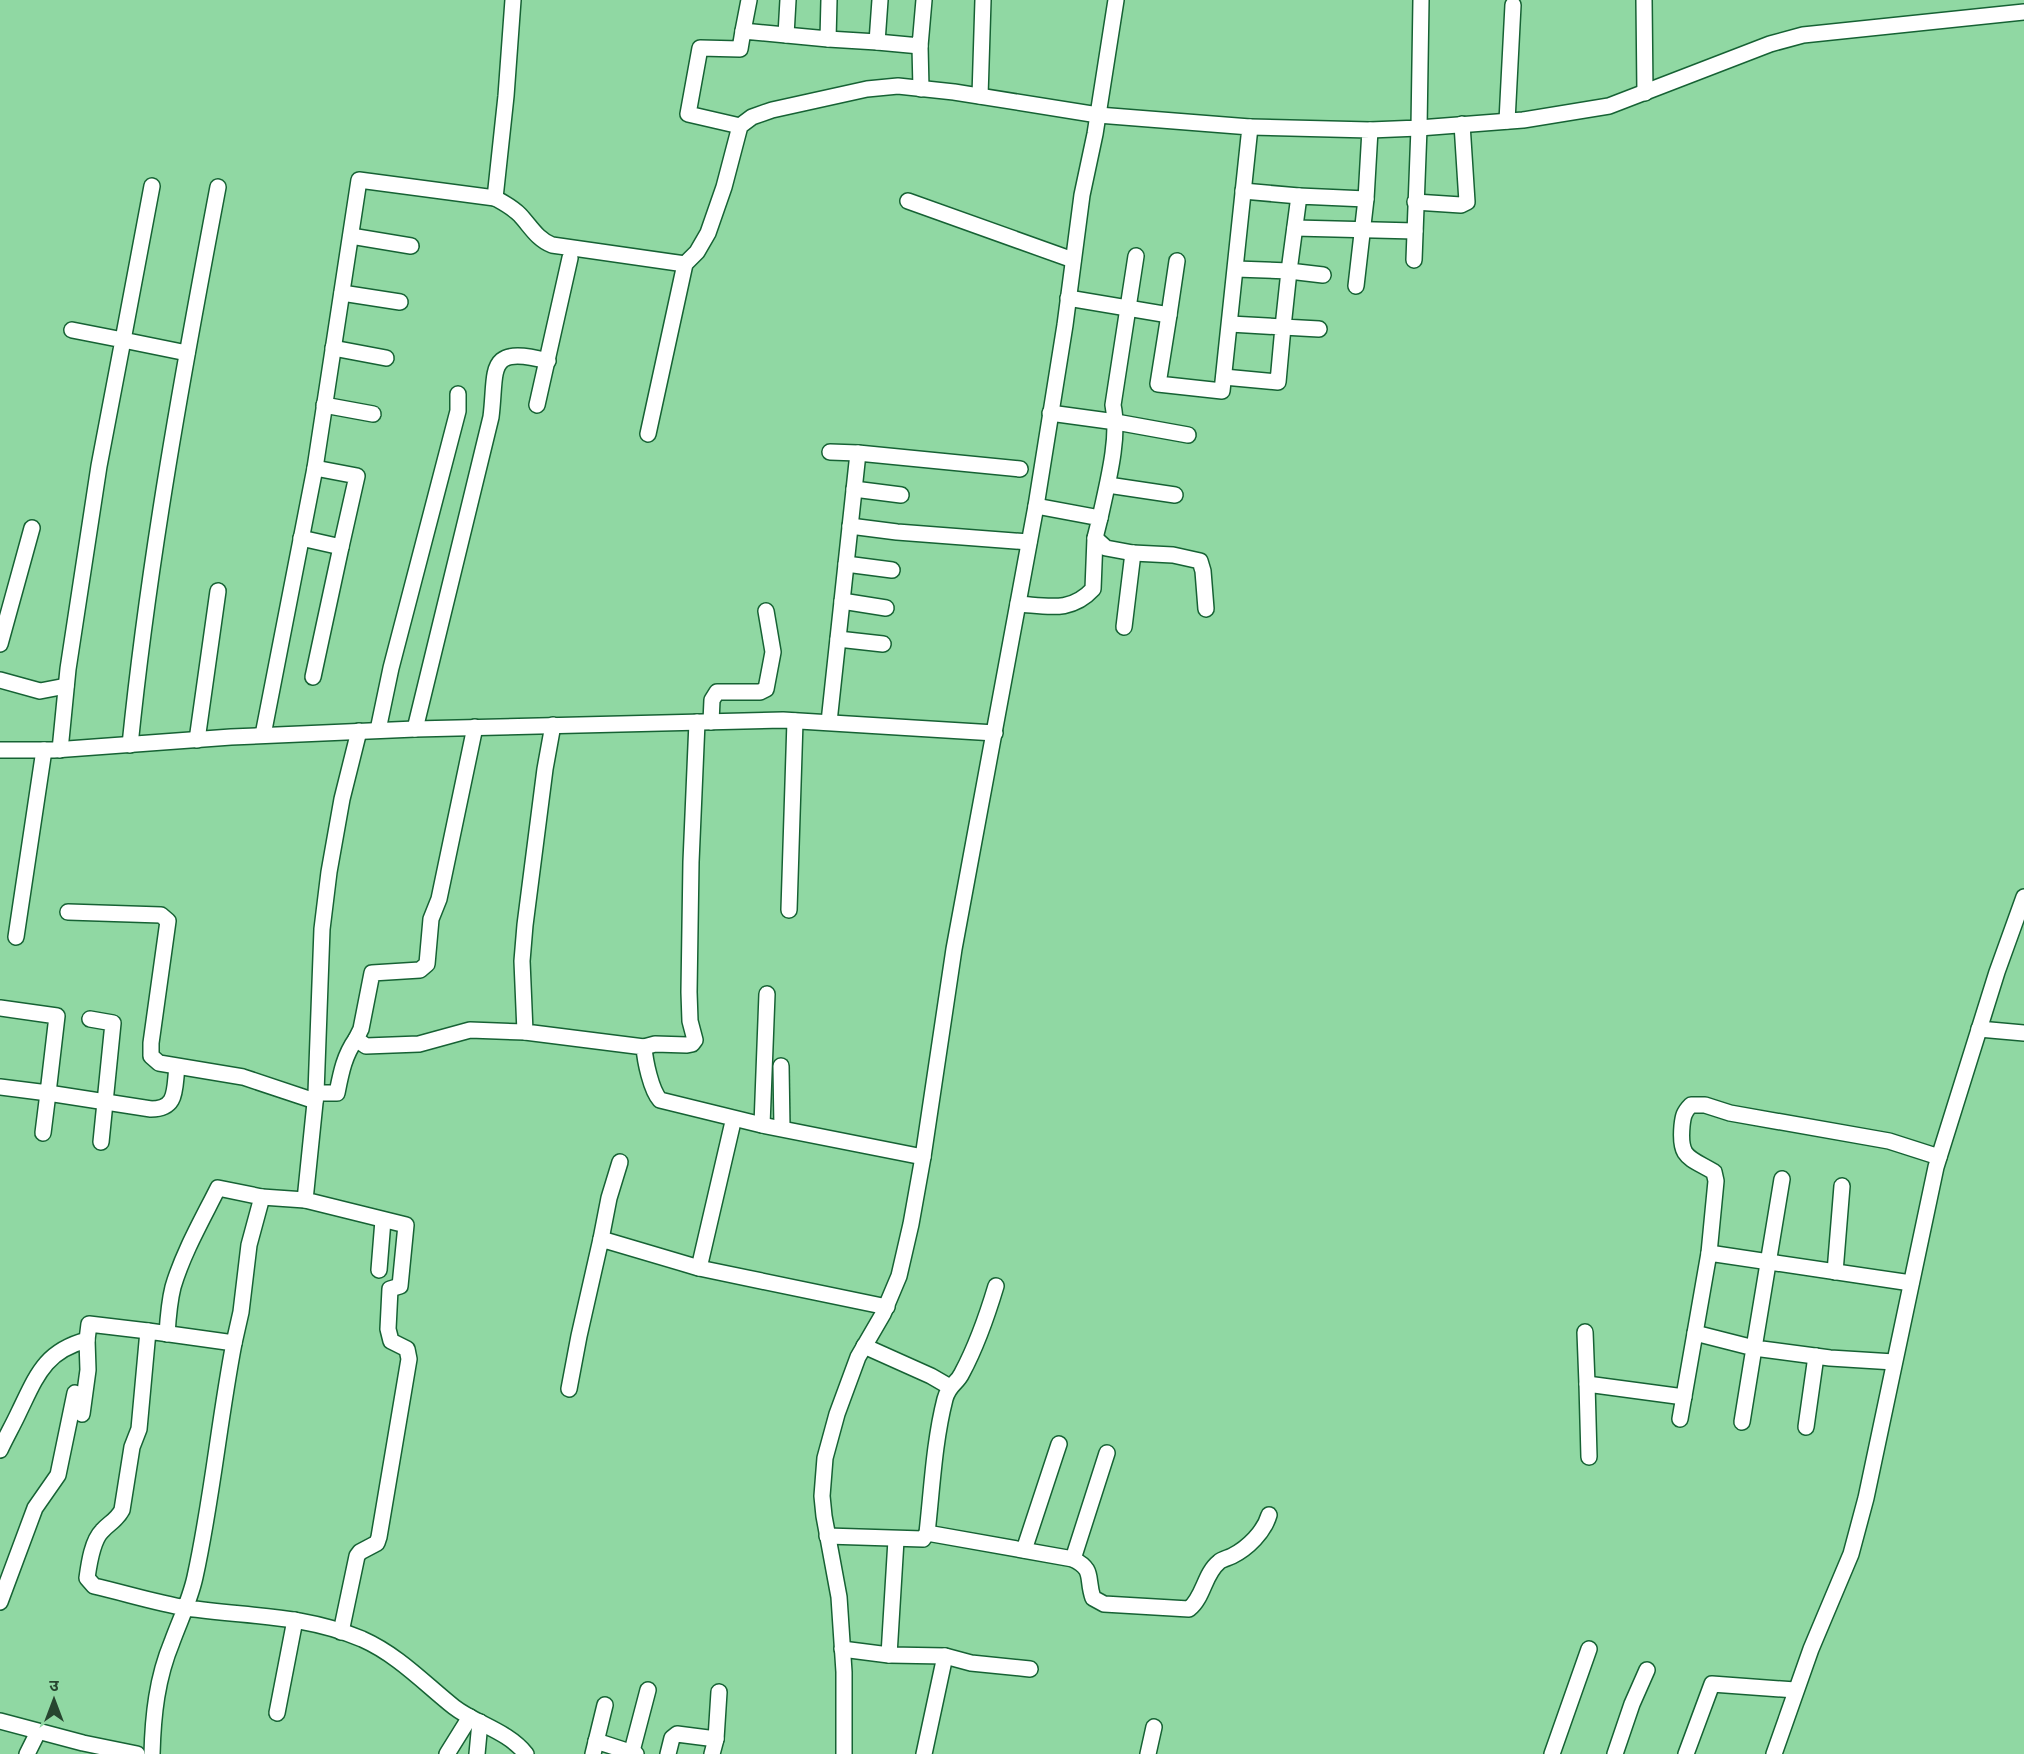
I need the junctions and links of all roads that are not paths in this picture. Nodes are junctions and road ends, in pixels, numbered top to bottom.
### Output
1 (513, 0) edge
2 (749, 0) edge
3 (788, 0) edge
4 (830, 0) edge
5 (867, 0) edge
6 (880, 0) edge
7 (924, 0) edge
8 (983, 0) edge
9 (1116, 0) edge
10 (1421, 0) edge
11 (1644, 0) edge
12 (1513, 5) dead end
13 (2024, 12) edge
14 (743, 31) junction
15 (786, 35) junction
16 (828, 39) junction
17 (877, 42) junction
18 (920, 46) junction
19 (921, 88) junction
20 (1645, 93) junction
21 (980, 96) junction
22 (1098, 116) junction
23 (1507, 121) junction
24 (1462, 124) junction
25 (740, 126) junction
26 (1250, 127) junction
27 (1419, 128) junction
28 (1370, 130) junction
29 (152, 186) dead end
30 (218, 187) dead end
31 (1243, 191) junction
32 (1299, 196) junction
33 (495, 198) junction
34 (1366, 199) junction
35 (908, 201) dead end
36 (1415, 202) junction
37 (1295, 228) junction
38 (1362, 229) junction
39 (1414, 231) junction
40 (351, 236) junction
41 (411, 246) dead end
42 (1136, 256) dead end
43 (570, 258) dead end
44 (1073, 260) junction
45 (1177, 261) dead end
46 (1414, 261) dead end
47 (685, 264) junction
48 (1236, 269) junction
49 (1289, 272) junction
50 (1323, 275) dead end
51 (1356, 286) dead end
52 (342, 293) junction
53 (1068, 298) junction
54 (400, 302) dead end
55 (1128, 309) junction
56 (1169, 315) junction
57 (1230, 324) junction
58 (1283, 327) junction
59 (1319, 329) dead end
60 (72, 330) dead end
61 (123, 340) junction
62 (333, 348) junction
63 (187, 353) junction
64 (386, 358) dead end
65 (548, 361) junction
66 (1224, 377) junction
67 (458, 394) dead end
68 (324, 405) junction
69 (537, 405) dead end
70 (1050, 413) junction
71 (373, 414) dead end
72 (1116, 422) junction
73 (648, 434) dead end
74 (1188, 435) dead end
75 (830, 452) dead end
76 (858, 453) junction
77 (315, 468) junction
78 (1020, 470) dead end
79 (1108, 485) junction
80 (854, 489) junction
81 (902, 495) dead end
82 (1175, 495) dead end
83 (1036, 506) junction
84 (1100, 518) junction
85 (850, 526) junction
86 (32, 528) dead end
87 (301, 538) junction
88 (1095, 538) junction
89 (1029, 542) junction
90 (340, 547) junction
91 (1133, 553) junction
92 (846, 564) junction
93 (892, 570) dead end
94 (218, 591) dead end
95 (842, 601) junction
96 (1018, 604) junction
97 (886, 608) dead end
98 (1206, 609) dead end
99 (766, 611) dead end
100 (1124, 627) dead end
101 (838, 639) junction
102 (0, 644) edge
103 (883, 644) dead end
104 (313, 677) dead end
105 (0, 680) edge
106 (66, 686) junction
107 (795, 721) junction
108 (704, 722) junction
109 (829, 722) junction
110 (553, 725) junction
111 (475, 727) junction
112 (415, 729) junction
113 (378, 730) junction
114 (359, 731) junction
115 (995, 733) junction
116 (263, 735) junction
117 (197, 740) junction
118 (130, 745) junction
119 (0, 750) edge
120 (44, 750) junction
121 (60, 750) junction
122 (2024, 897) edge
123 (789, 910) dead end
124 (68, 912) dead end
125 (16, 937) dead end
126 (767, 994) dead end
127 (0, 1008) edge
128 (90, 1019) dead end
129 (1978, 1029) junction
130 (525, 1032) junction
131 (2024, 1033) edge
132 (356, 1039) junction
133 (644, 1047) junction
134 (782, 1066) dead end
135 (177, 1067) junction
136 (0, 1087) edge
137 (48, 1093) junction
138 (315, 1097) junction
139 (105, 1102) junction
140 (762, 1125) junction
141 (732, 1126) dead end
142 (782, 1128) junction
143 (43, 1133) dead end
144 (101, 1142) dead end
145 (923, 1157) junction
146 (1939, 1157) junction
147 (620, 1162) dead end
148 (1782, 1179) dead end
149 (1842, 1186) dead end
150 (261, 1197) junction
151 (305, 1200) junction
152 (383, 1220) junction
153 (601, 1239) junction
154 (1709, 1253) junction
155 (1769, 1262) junction
156 (699, 1268) junction
157 (379, 1270) dead end
158 (1835, 1272) junction
159 (1911, 1283) junction
160 (996, 1286) dead end
161 (887, 1307) junction
162 (148, 1331) junction
163 (1585, 1332) dead end
164 (1695, 1333) junction
165 (167, 1334) junction
166 (87, 1340) junction
167 (234, 1343) junction
168 (864, 1346) junction
169 (1754, 1348) junction
170 (1816, 1356) junction
171 (1894, 1362) junction
172 (1587, 1384) junction
173 (950, 1386) junction
174 (569, 1389) dead end
175 (75, 1393) dead end
176 (1684, 1397) junction
177 (82, 1414) dead end
178 (1680, 1419) dead end
179 (1742, 1422) dead end
180 (1806, 1427) dead end
181 (1059, 1444) dead end
182 (0, 1450) edge
183 (1107, 1454) dead end
184 (1589, 1457) dead end
185 (1269, 1515) dead end
186 (927, 1533) junction
187 (827, 1536) junction
188 (896, 1540) junction
189 (1024, 1550) junction
190 (1073, 1559) junction
191 (0, 1602) edge
192 (186, 1608) junction
193 (295, 1620) junction
194 (341, 1632) junction
195 (842, 1648) junction
196 (1589, 1649) dead end
197 (889, 1655) junction
198 (945, 1656) junction
199 (1030, 1669) dead end
200 (1647, 1670) dead end
201 (648, 1690) dead end
202 (1795, 1690) junction
203 (719, 1692) dead end
204 (605, 1705) dead end
205 (277, 1713) dead end
206 (475, 1720) junction
207 (0, 1722) edge
208 (1154, 1727) dead end
209 (38, 1732) junction
210 (716, 1739) junction
211 (594, 1748) edge
212 (634, 1753) edge
213 (27, 1754) edge
214 (137, 1754) edge
215 (152, 1754) edge
216 (447, 1754) edge
217 (477, 1754) edge
218 (526, 1754) edge
219 (668, 1754) edge
220 (712, 1754) edge
221 (844, 1754) edge
222 (924, 1754) edge
223 (1148, 1754) edge
224 (1552, 1754) edge
225 (1616, 1754) edge
226 (1686, 1754) edge
227 (1774, 1754) edge

1 - 33 street
2 - 14 street
3 - 15 street
4 - 16 street
5 - 6 street
6 - 17 street
7 - 18 street
8 - 21 street
9 - 22 street
10 - 27 street
11 - 20 street
12 - 23 street
13 - 20 street
14 - 15 street
14 - 25 street
15 - 16 street
16 - 17 street
17 - 18 street
18 - 19 street
19 - 21 street
19 - 25 street
20 - 23 street
21 - 22 street
22 - 26 street
22 - 44 street
23 - 24 street
24 - 27 street
24 - 36 street
25 - 47 street
26 - 28 street
26 - 31 street
27 - 28 street
27 - 36 street
28 - 34 street
29 - 61 street
30 - 63 street
31 - 32 street
31 - 48 street
32 - 34 street
32 - 37 street
33 - 40 street
33 - 47 street
34 - 38 street
35 - 44 street
36 - 39 street
37 - 38 street
37 - 49 street
38 - 39 street
38 - 51 street
39 - 46 street
40 - 41 street
40 - 52 street
42 - 55 street
43 - 65 street
44 - 53 street
45 - 56 street
47 - 73 street
48 - 49 street
48 - 57 street
49 - 50 street
49 - 58 street
52 - 54 street
52 - 62 street
53 - 55 street
53 - 70 street
55 - 56 street
55 - 72 street
56 - 66 street
57 - 58 street
57 - 66 street
58 - 59 street
58 - 66 street
60 - 61 street
61 - 63 street
61 - 106 street
62 - 64 street
62 - 68 street
63 - 118 street
65 - 69 street
65 - 112 street
67 - 113 street
68 - 71 street
68 - 77 street
70 - 72 street
70 - 83 street
72 - 74 street
72 - 79 street
75 - 76 street
76 - 78 street
76 - 80 street
77 - 87 street
77 - 90 street
79 - 82 street
79 - 84 street
80 - 81 street
80 - 85 street
83 - 84 street
83 - 89 street
84 - 88 street
85 - 89 street
85 - 92 street
86 - 102 street
87 - 90 street
87 - 116 street
88 - 91 street
88 - 96 street
89 - 96 street
90 - 104 street
91 - 98 street
91 - 100 street
92 - 93 street
92 - 95 street
94 - 117 street
95 - 97 street
95 - 101 street
96 - 115 street
99 - 108 street
101 - 103 street
101 - 109 street
105 - 106 street
106 - 121 street
107 - 108 street
107 - 109 street
107 - 123 street
108 - 110 street
108 - 133 street
109 - 115 street
110 - 111 street
110 - 130 street
111 - 112 street
111 - 132 street
112 - 113 street
113 - 114 street
114 - 116 street
114 - 138 street
115 - 145 street
116 - 117 street
117 - 118 street
118 - 121 street
119 - 120 street
120 - 121 street
120 - 125 street
122 - 129 street
124 - 135 street
126 - 140 street
127 - 137 street
128 - 139 street
129 - 131 street
129 - 146 street
130 - 132 street
130 - 133 street
132 - 138 street
133 - 140 street
134 - 142 street
135 - 138 street
135 - 139 street
136 - 137 street
137 - 139 street
137 - 143 street
138 - 151 street
139 - 144 street
140 - 142 street
141 - 156 street
142 - 145 street
145 - 161 street
146 - 154 street
146 - 159 street
147 - 153 street
148 - 155 street
149 - 158 street
150 - 151 street
150 - 165 street
150 - 167 street
151 - 152 street
152 - 157 street
152 - 194 street
153 - 156 street
153 - 174 street
154 - 155 street
154 - 164 street
155 - 158 street
155 - 169 street
156 - 161 street
158 - 159 street
159 - 171 street
160 - 173 street
161 - 168 street
162 - 165 street
162 - 166 street
162 - 192 street
163 - 172 street
164 - 169 street
164 - 176 street
165 - 167 street
166 - 177 street
166 - 182 street
167 - 192 street
168 - 173 street
168 - 187 street
169 - 170 street
169 - 179 street
170 - 171 street
170 - 180 street
171 - 202 street
172 - 176 street
172 - 184 street
173 - 186 street
175 - 191 street
176 - 178 street
181 - 189 street
183 - 190 street
185 - 190 street
186 - 188 street
186 - 189 street
187 - 188 street
187 - 195 street
188 - 197 street
189 - 190 street
192 - 193 street
192 - 215 street
193 - 194 street
193 - 205 street
194 - 206 street
195 - 197 street
195 - 221 street
196 - 224 street
197 - 198 street
198 - 199 street
198 - 222 street
200 - 225 street
201 - 212 street
202 - 226 street
202 - 227 street
203 - 210 street
204 - 211 street
206 - 216 street
206 - 217 street
206 - 218 street
207 - 209 street
208 - 223 street
209 - 213 street
209 - 214 street
210 - 219 street
210 - 220 street
211 - 212 street

